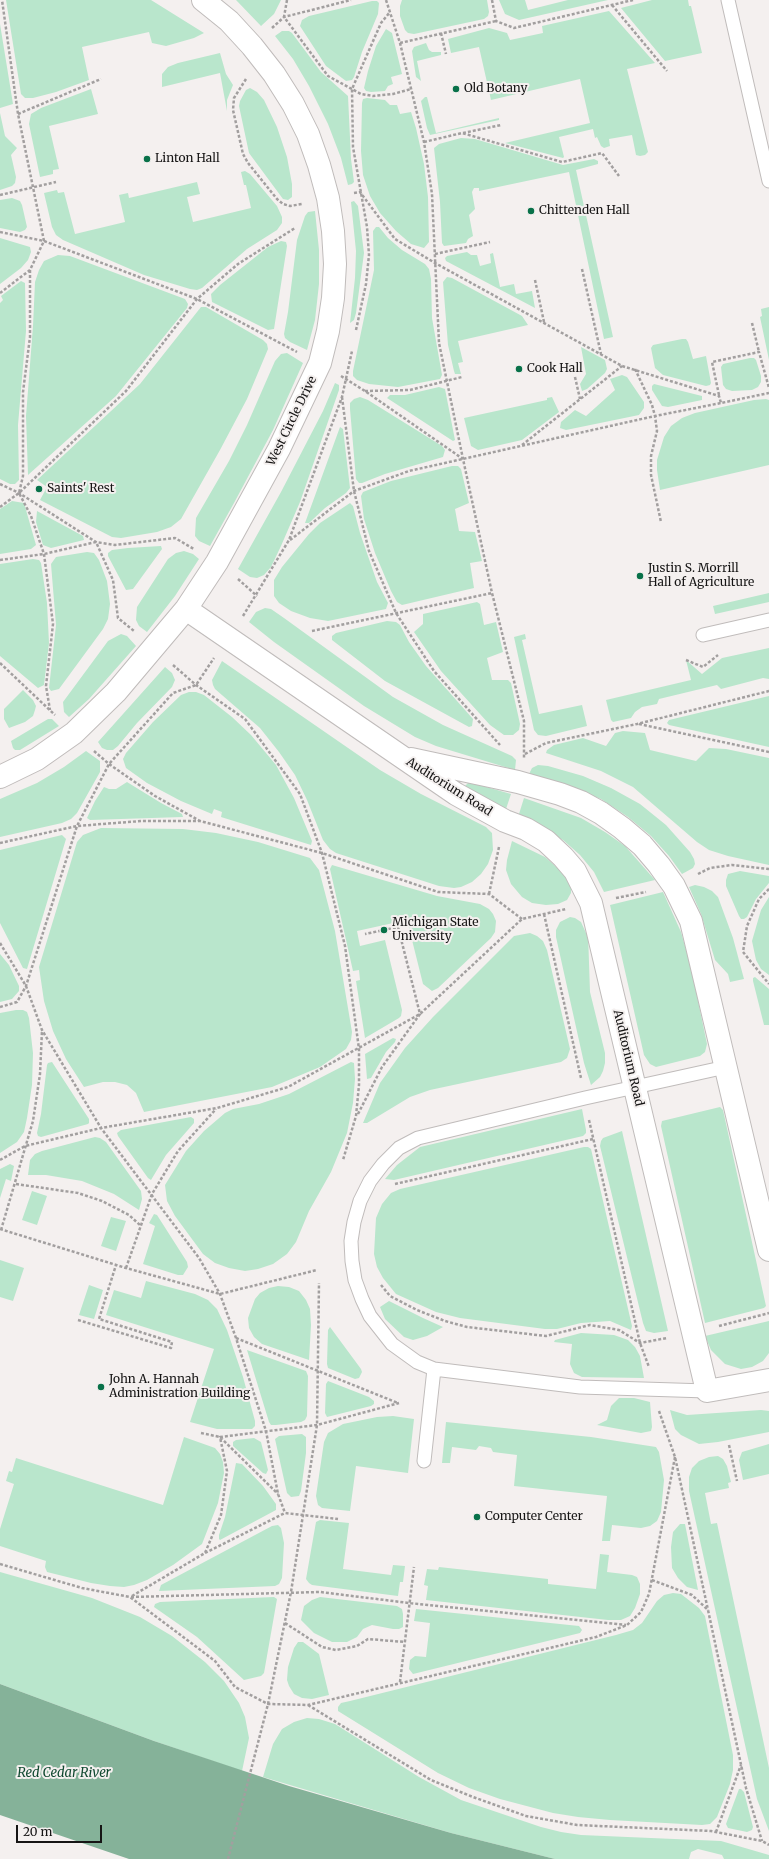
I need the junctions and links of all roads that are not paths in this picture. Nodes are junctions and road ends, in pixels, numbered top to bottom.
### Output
1 (204, 0) edge
2 (728, 0) edge
3 (769, 182) edge
4 (186, 609) junction
5 (769, 620) edge
6 (703, 635) dead end
7 (400, 757) junction
8 (0, 776) edge
9 (726, 1067) junction
10 (635, 1087) junction
11 (769, 1250) edge
12 (434, 1369) junction
13 (769, 1380) edge
14 (706, 1391) junction
15 (424, 1461) dead end

1 - 4 street, West Circle Drive
2 - 3 lane
4 - 7 street, Auditorium Road
4 - 8 street, West Circle Drive
5 - 6 lane
7 - 9 street, Auditorium Road
7 - 10 street, Auditorium Road
9 - 10 lane
9 - 11 street, Auditorium Road
10 - 12 lane
10 - 14 street, Auditorium Road
12 - 14 lane
12 - 15 lane
13 - 14 street

